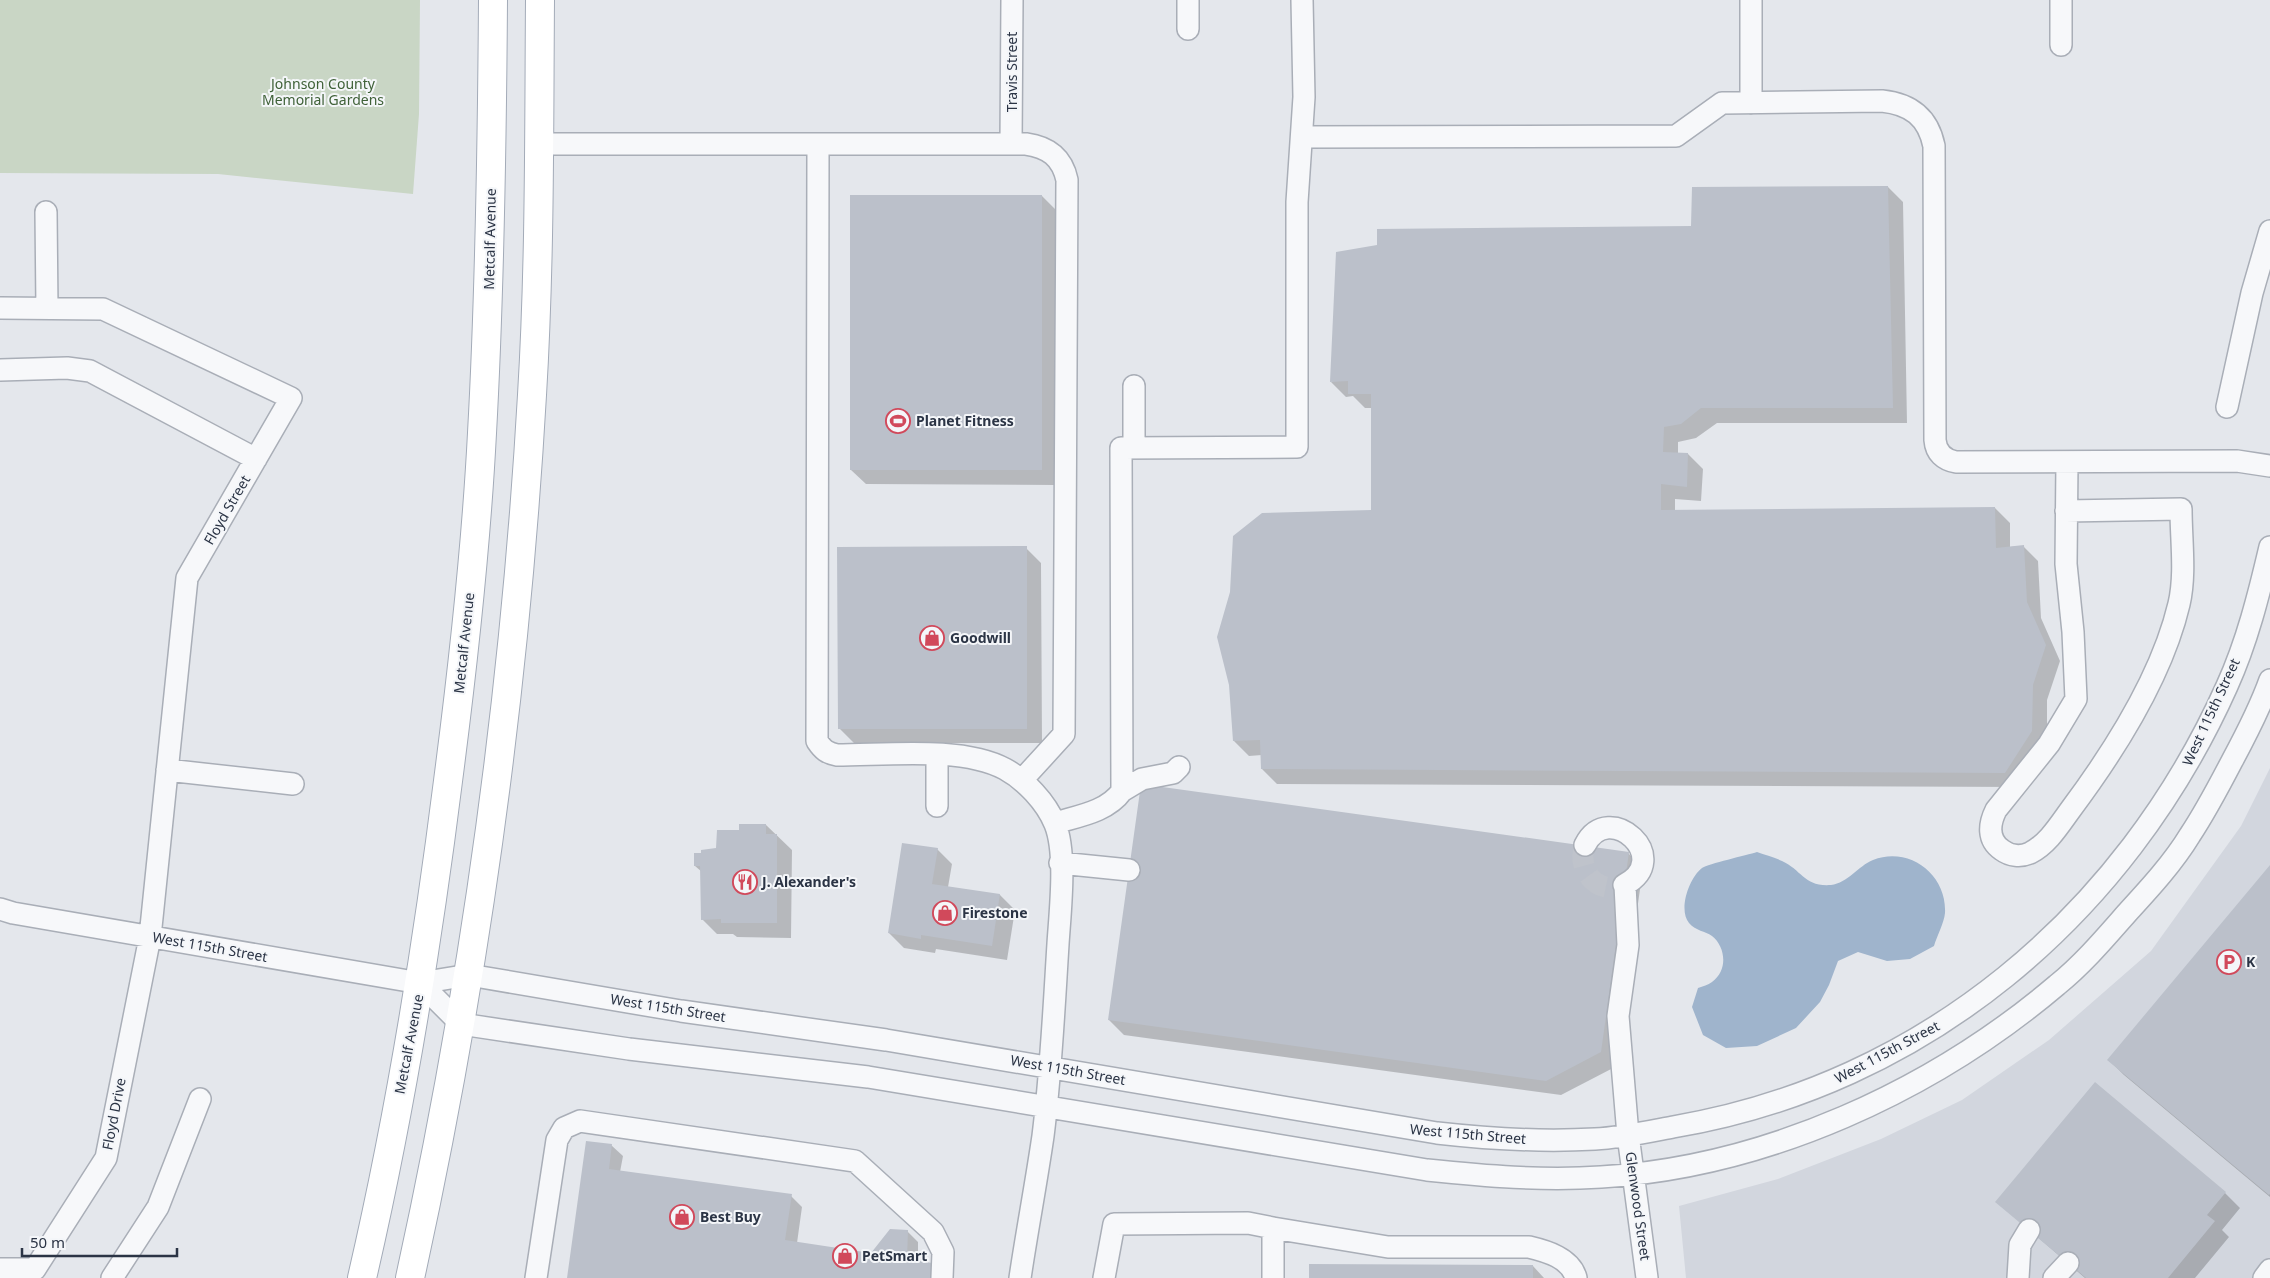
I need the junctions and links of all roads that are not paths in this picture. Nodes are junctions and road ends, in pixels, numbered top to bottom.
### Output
1 (493, 0) edge
2 (540, 0) edge
3 (1012, 0) edge
4 (1188, 0) edge
5 (1302, 0) edge
6 (1751, 0) edge
7 (2061, 0) edge
8 (1188, 29) dead end
9 (2061, 45) dead end
10 (1751, 102) junction
11 (1302, 137) junction
12 (539, 144) junction
13 (1011, 144) junction
14 (818, 145) junction
15 (46, 212) dead end
16 (2270, 231) edge
17 (0, 308) edge
18 (47, 308) junction
19 (0, 370) edge
20 (1134, 386) dead end
21 (2227, 408) dead end
22 (1134, 448) junction
23 (256, 459) junction
24 (2067, 462) junction
25 (2270, 466) edge
26 (2066, 511) junction
27 (2270, 546) edge
28 (2270, 680) edge
29 (937, 755) junction
30 (1179, 767) dead end
31 (167, 770) junction
32 (1022, 780) junction
33 (293, 784) dead end
34 (1122, 791) junction
35 (937, 806) dead end
36 (1055, 823) junction
37 (1585, 845) dead end
38 (1060, 863) junction
39 (1129, 870) dead end
40 (0, 909) edge
41 (150, 937) junction
42 (469, 975) junction
43 (420, 983) junction
44 (461, 1024) junction
45 (1049, 1067) junction
46 (200, 1099) dead end
47 (1046, 1106) junction
48 (1628, 1134) junction
49 (1633, 1174) junction
50 (1273, 1228) junction
51 (2029, 1230) dead end
52 (0, 1269) edge
53 (2270, 1270) edge
54 (43, 1273) edge
55 (112, 1278) edge
56 (362, 1278) edge
57 (410, 1278) edge
58 (536, 1278) edge
59 (942, 1278) edge
60 (1020, 1278) edge
61 (1104, 1278) edge
62 (1273, 1278) edge
63 (1576, 1278) edge
64 (1647, 1278) edge
65 (2018, 1278) edge
66 (2264, 1278) edge

1 - 43 main road, Metcalf Avenue
2 - 12 main road
3 - 13 street, Travis Street
4 - 8 street
5 - 11 street
6 - 10 street
7 - 9 street
10 - 11 street
10 - 24 street
11 - 22 street
12 - 14 street
12 - 42 main road
13 - 14 street
13 - 32 street
14 - 29 street
15 - 18 street
16 - 21 street
17 - 18 street, Floyd Street
18 - 23 street, Floyd Street
19 - 23 street
20 - 22 street
22 - 34 street
23 - 31 street, Floyd Street
24 - 25 street
24 - 26 street
26 - 26 street
27 - 48 street, West 115th Street
28 - 49 street
29 - 32 street
29 - 35 street
30 - 34 street
31 - 33 street
31 - 41 street, Floyd Street
32 - 36 street
34 - 36 street
36 - 38 street
37 - 48 street, Glenwood Street
38 - 39 street
38 - 45 street
40 - 41 street, West 115th Street
41 - 43 street, West 115th Street
41 - 54 street, Floyd Drive
42 - 43 street, West 115th Street
42 - 44 main road
42 - 45 street, West 115th Street
43 - 44 street
43 - 56 main road, Metcalf Avenue
44 - 47 street
44 - 57 main road
45 - 47 street
45 - 48 street, West 115th Street
46 - 55 street
47 - 49 street
47 - 60 street
48 - 49 street, Glenwood Street
49 - 64 street, Glenwood Street
50 - 61 street
50 - 62 street
50 - 63 street
51 - 65 street
52 - 54 street, Floyd Drive
53 - 66 street
58 - 59 street

